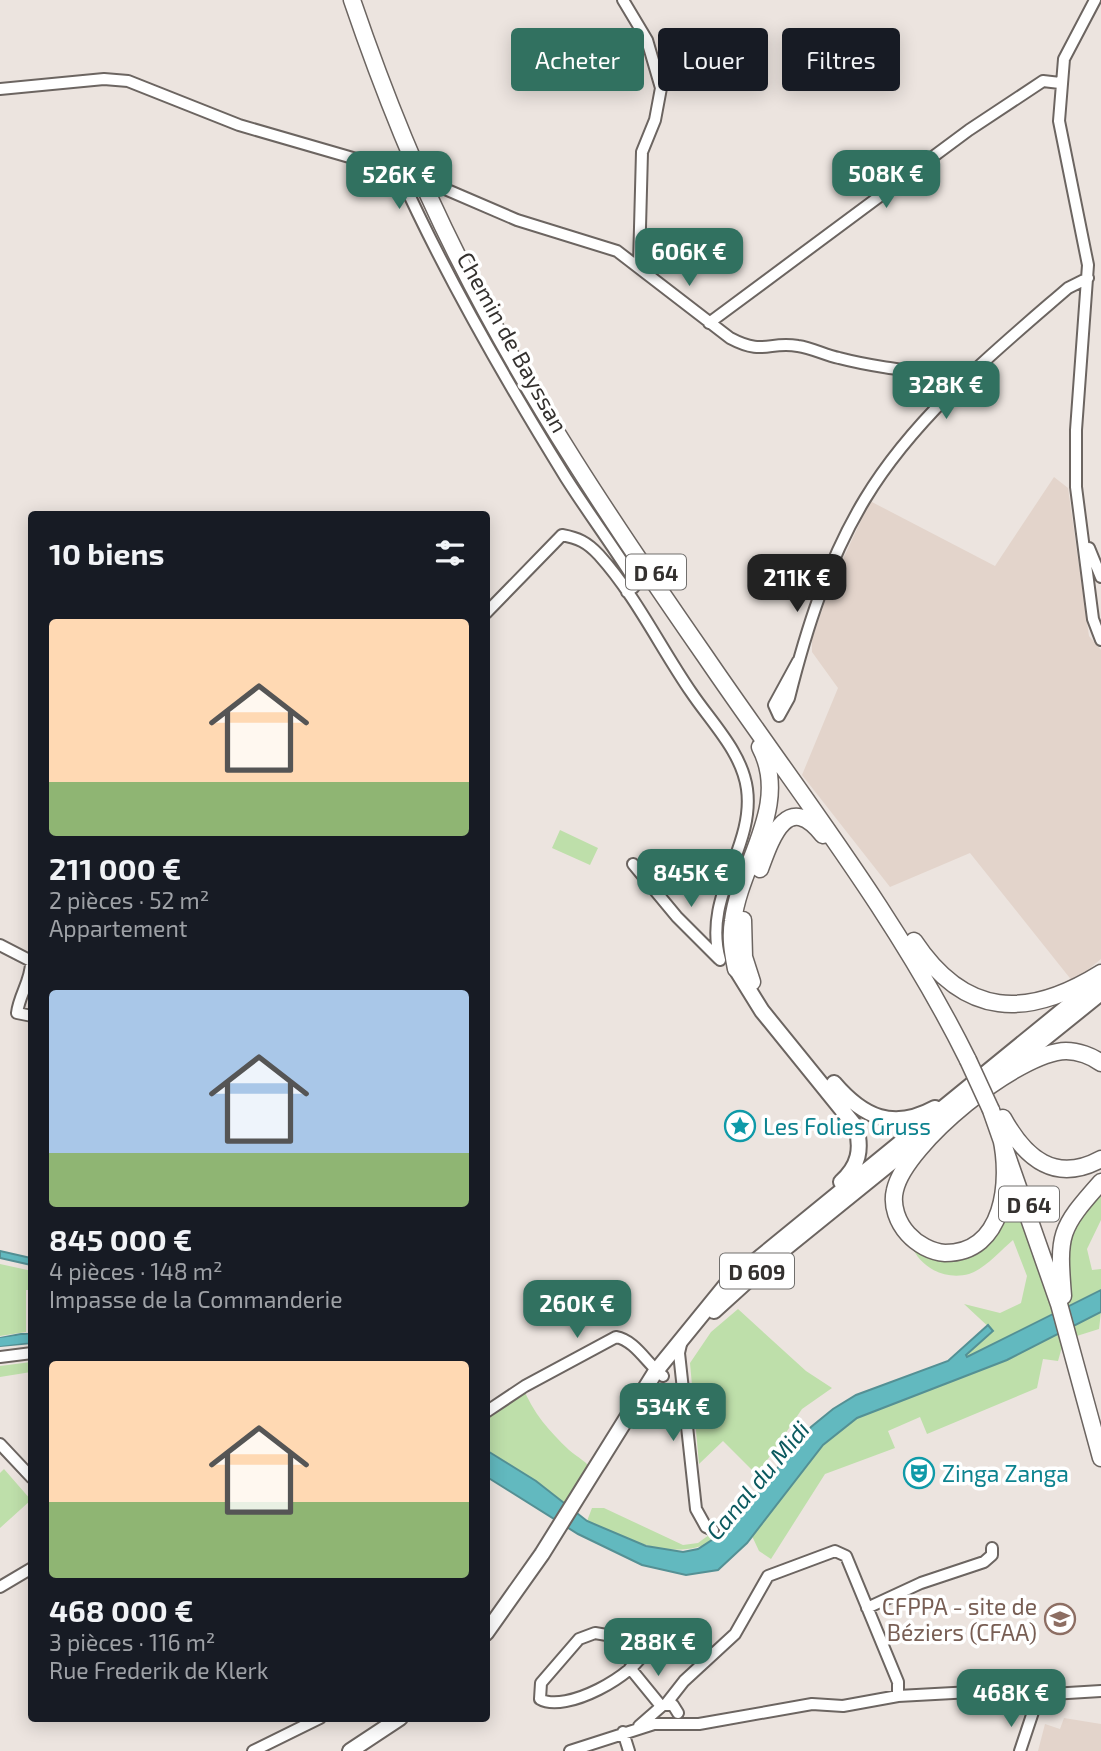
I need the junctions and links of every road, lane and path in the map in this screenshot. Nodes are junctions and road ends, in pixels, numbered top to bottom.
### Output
1 (352, 0) edge
2 (622, 0) edge
3 (1095, 0) edge
4 (1060, 83) junction
5 (0, 89) edge
6 (427, 190) junction
7 (639, 265) junction
8 (1088, 278) junction
9 (709, 323) junction
10 (968, 378) junction
11 (547, 414) junction
12 (1083, 536) junction
13 (1101, 577) edge
14 (628, 592) junction
15 (490, 609) edge
16 (1097, 623) edge
17 (1101, 640) edge
18 (704, 655) junction
19 (798, 662) dead end
20 (633, 864) dead end
21 (872, 884) junction
22 (889, 922) junction
23 (0, 945) edge
24 (28, 959) edge
25 (720, 960) junction
26 (740, 963) junction
27 (28, 973) edge
28 (1101, 973) edge
29 (1101, 979) edge
30 (752, 982) joint
31 (1101, 993) edge
32 (28, 1015) edge
33 (971, 1058) junction
34 (1101, 1063) edge
35 (984, 1087) junction
36 (960, 1094) junction
37 (994, 1108) junction
38 (1001, 1137) junction
39 (1101, 1159) edge
40 (1101, 1182) edge
41 (787, 1233) junction
42 (1061, 1303) junction
43 (683, 1334) junction
44 (1072, 1343) junction
45 (679, 1353) junction
46 (28, 1354) edge
47 (0, 1357) edge
48 (659, 1374) junction
49 (490, 1409) edge
50 (1101, 1441) edge
51 (0, 1444) edge
52 (1101, 1458) edge
53 (28, 1474) edge
54 (713, 1530) dead end
55 (558, 1536) junction
56 (992, 1548) dead end
57 (28, 1570) edge
58 (0, 1587) edge
59 (867, 1608) junction
60 (490, 1628) edge
61 (490, 1639) edge
62 (630, 1668) junction
63 (684, 1681) junction
64 (1101, 1691) edge
65 (1035, 1695) junction
66 (898, 1696) junction
67 (661, 1707) junction
68 (674, 1717) junction
69 (1032, 1717) junction
70 (312, 1722) edge
71 (394, 1722) edge
72 (405, 1722) edge
73 (636, 1728) junction
74 (623, 1732) junction
75 (253, 1751) edge
76 (351, 1751) edge
77 (363, 1751) edge
78 (570, 1751) edge
79 (629, 1751) edge
80 (1020, 1751) edge
81 (1026, 1751) edge

1 - 6 highway, D 64
2 - 7 street
3 - 4 street
4 - 8 street
4 - 9 street
5 - 14 street, Chemin de Bayssan
6 - 7 street
6 - 11 highway, D 64
7 - 9 street
8 - 10 street
8 - 12 street
9 - 10 street
10 - 19 street
11 - 18 highway, D 64
11 - 21 highway, D 64
12 - 13 street
12 - 16 street
14 - 15 street
14 - 25 street
16 - 17 street
18 - 22 highway, D 64
18 - 26 highway
20 - 25 street
21 - 28 highway
21 - 33 highway, D 64
22 - 26 highway
22 - 33 highway, D 64
23 - 24 street
25 - 26 street
26 - 30 highway
26 - 41 main road
27 - 32 street
29 - 36 main road, D 609
30 - 36 main road
31 - 35 main road, D 609
33 - 37 highway, D 64, bridge
34 - 35 highway
35 - 38 highway
35 - 45 main road, D 609
36 - 41 main road, D 609
37 - 38 highway, D 64
37 - 39 highway
37 - 42 highway, D 64
38 - 42 highway, D 64
40 - 42 highway
41 - 43 main road, D 609
42 - 44 highway, D 64
43 - 45 street
43 - 48 main road, D 609
44 - 50 highway, D 64
44 - 52 highway, D 64
45 - 48 main road, D 609
45 - 54 street
46 - 47 street
48 - 49 street
48 - 55 main road, D 609
51 - 53 street
55 - 60 main road, D 609
55 - 61 main road, D 609
56 - 59 street
57 - 58 street
59 - 63 street
59 - 66 street
62 - 62 street
62 - 67 street
63 - 67 street
63 - 68 street
64 - 65 street
65 - 66 street
65 - 69 street
66 - 68 street
67 - 68 street
67 - 68 street
67 - 73 street
68 - 73 street
69 - 80 street
69 - 81 street
70 - 75 street
71 - 76 main road
72 - 77 main road
73 - 74 street
74 - 78 street
74 - 79 street

